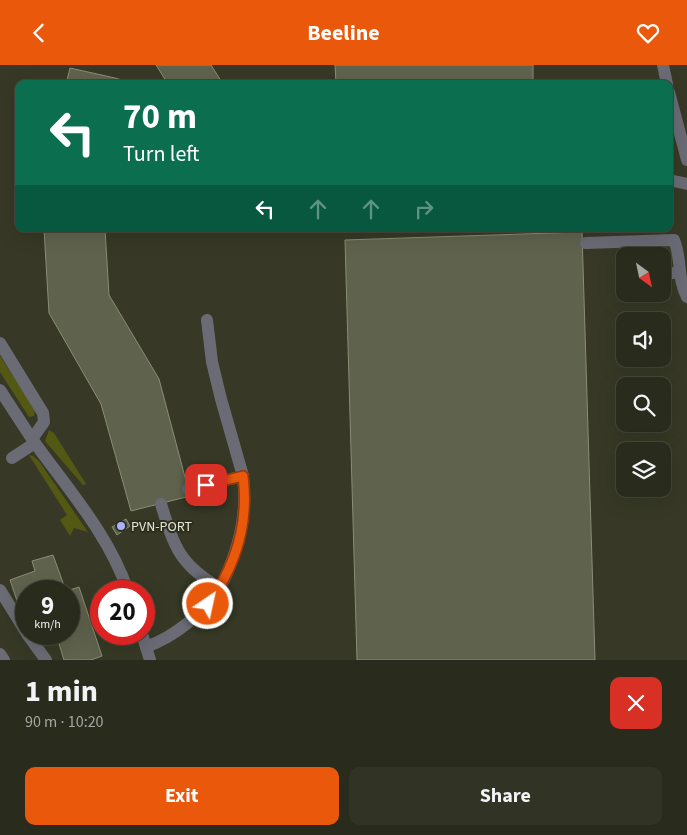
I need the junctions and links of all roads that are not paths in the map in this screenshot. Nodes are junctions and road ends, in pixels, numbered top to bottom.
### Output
1 (663, 65) edge
2 (666, 80) edge
3 (673, 107) edge
4 (687, 160) edge
5 (673, 181) edge
6 (687, 184) edge
7 (586, 243) dead end
8 (671, 273) edge
9 (680, 273) junction
10 (687, 297) edge
11 (208, 320) dead end
12 (0, 343) edge
13 (0, 390) edge
14 (33, 441) junction
15 (12, 458) dead end
16 (243, 476) junction
17 (188, 489) dead end
18 (161, 504) dead end
19 (123, 580) edge
20 (220, 588) junction
21 (0, 590) edge
22 (15, 614) edge
23 (35, 645) edge
24 (146, 647) joint
25 (0, 654) edge
26 (4, 660) edge
27 (46, 660) edge
28 (150, 660) edge

1 - 2 street
3 - 4 street
5 - 6 street
7 - 9 street
8 - 9 street
9 - 10 street
11 - 16 street
12 - 14 street
13 - 14 street
14 - 15 street
14 - 19 street
16 - 17 street
16 - 20 street
18 - 20 street
20 - 24 street
21 - 22 street
23 - 27 street
24 - 28 street
25 - 26 street

